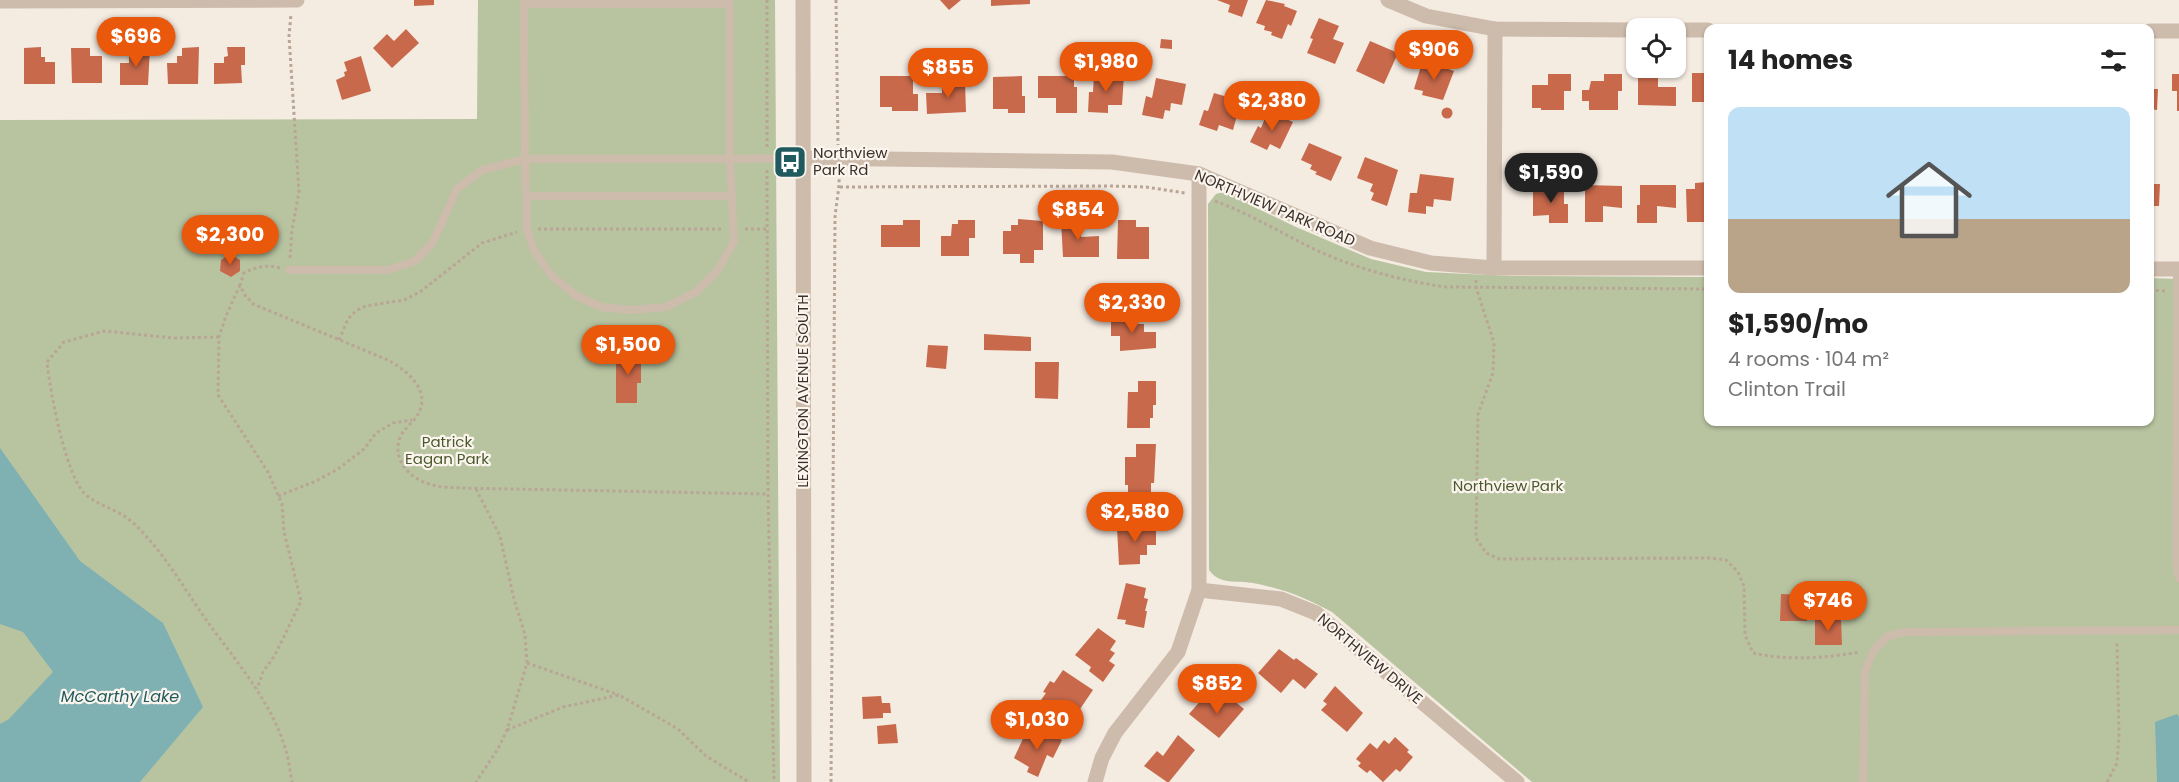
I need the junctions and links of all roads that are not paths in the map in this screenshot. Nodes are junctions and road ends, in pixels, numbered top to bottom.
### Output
1 (112, 0) edge
2 (296, 0) edge
3 (803, 0) edge
4 (1388, 0) edge
5 (0, 1) edge
6 (1495, 29) junction
7 (1626, 30) edge
8 (1686, 30) edge
9 (1704, 30) edge
10 (2154, 31) edge
11 (2179, 31) edge
12 (803, 158) junction
13 (525, 159) junction
14 (730, 159) junction
15 (1199, 174) junction
16 (526, 196) junction
17 (732, 196) junction
18 (1494, 268) junction
19 (1704, 268) edge
20 (2154, 269) edge
21 (2178, 269) edge
22 (289, 270) road end
23 (2179, 578) edge
24 (1199, 590) junction
25 (2179, 630) edge
26 (804, 782) edge
27 (1095, 782) edge
28 (1517, 782) edge
29 (1863, 782) edge

1 - 2 street
1 - 5 street
3 - 12 street, LEXINGTON AVENUE SOUTH
4 - 6 street
6 - 7 street
6 - 18 street
8 - 9 street
10 - 11 street
12 - 14 lane
12 - 15 street, NORTHVIEW PARK ROAD
12 - 26 street, LEXINGTON AVENUE SOUTH
13 - 14 lane
13 - 14 lane
13 - 16 lane
13 - 22 lane
14 - 17 lane
15 - 18 street, NORTHVIEW PARK ROAD
15 - 24 street
16 - 17 lane
16 - 17 lane
18 - 19 street, NORTHVIEW PARK ROAD
20 - 21 street
21 - 23 lane
24 - 27 street
24 - 28 street, NORTHVIEW DRIVE
25 - 29 lane

